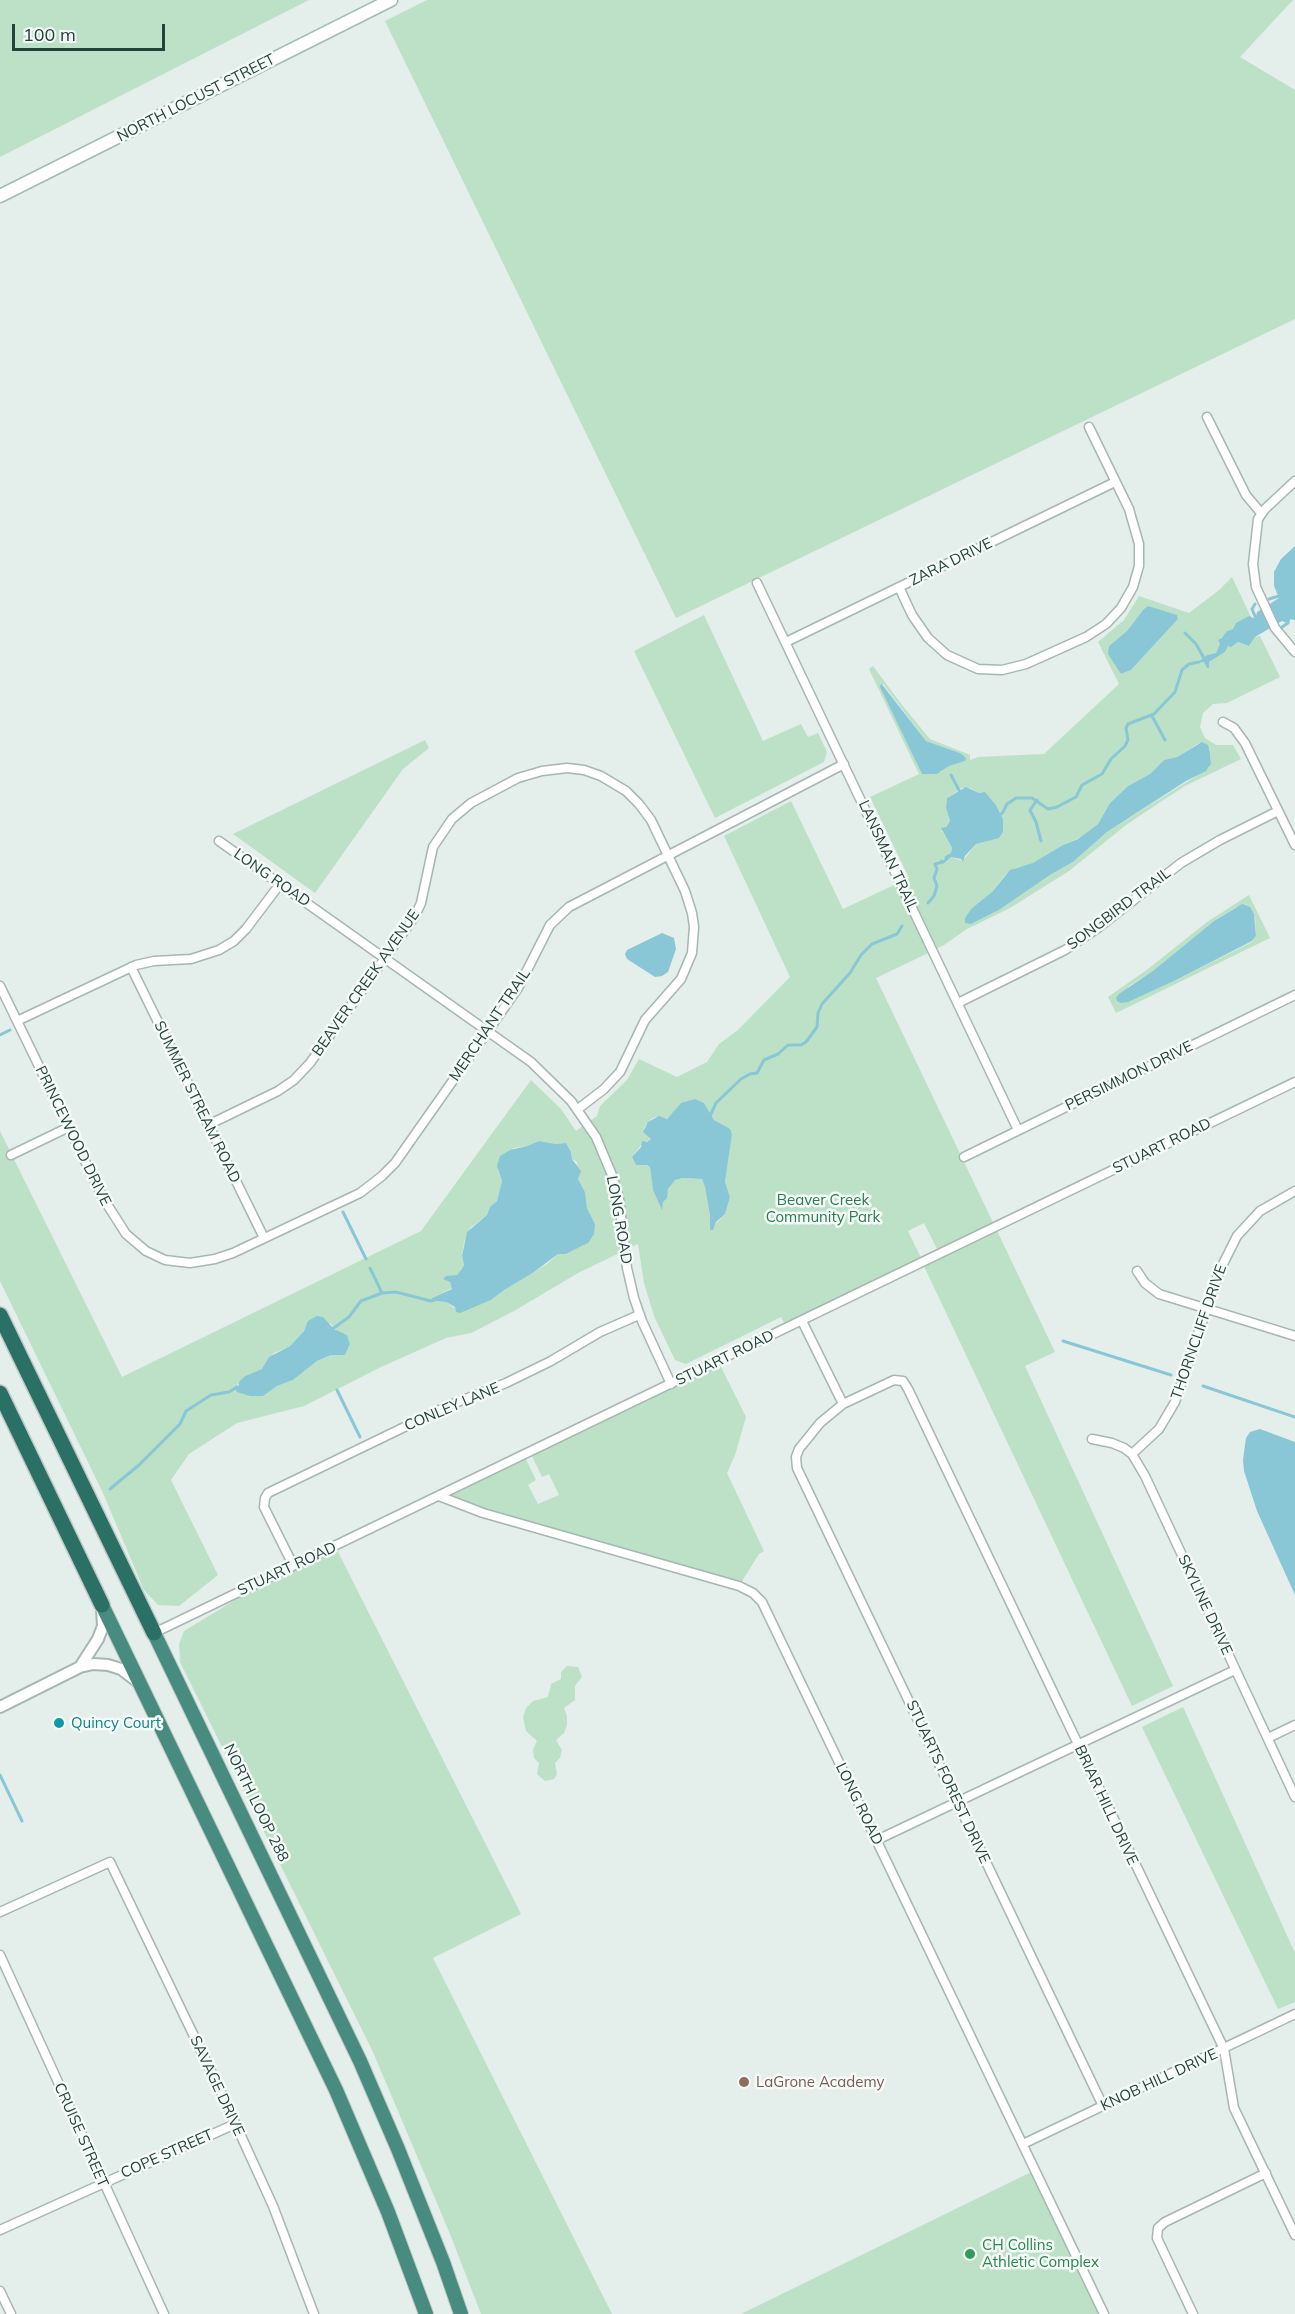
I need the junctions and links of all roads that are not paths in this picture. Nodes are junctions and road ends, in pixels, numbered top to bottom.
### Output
1 (391, 0) edge
2 (0, 196) edge
3 (1208, 417) dead end
4 (1089, 427) dead end
5 (1295, 481) edge
6 (1115, 482) junction
7 (1261, 513) junction
8 (758, 583) dead end
9 (899, 587) junction
10 (786, 642) junction
11 (1295, 652) edge
12 (1223, 722) dead end
13 (844, 764) junction
14 (1278, 811) junction
15 (219, 841) dead end
16 (1295, 845) edge
17 (667, 855) junction
18 (280, 884) junction
19 (385, 958) junction
20 (131, 967) junction
21 (0, 986) edge
22 (1295, 995) edge
23 (958, 1003) junction
24 (17, 1021) junction
25 (487, 1031) junction
26 (1295, 1082) edge
27 (578, 1109) junction
28 (208, 1125) junction
29 (69, 1127) junction
30 (1018, 1130) junction
31 (11, 1155) dead end
32 (964, 1157) dead end
33 (1295, 1191) edge
34 (264, 1238) junction
35 (172, 1261) joint
36 (1137, 1271) dead end
37 (1207, 1308) junction
38 (639, 1315) junction
39 (0, 1316) edge
40 (802, 1321) junction
41 (1295, 1336) edge
42 (671, 1384) junction
43 (0, 1393) edge
44 (843, 1404) junction
45 (1092, 1439) dead end
46 (1132, 1454) junction
47 (439, 1496) junction
48 (293, 1565) junction
49 (102, 1605) junction
50 (153, 1633) junction
51 (80, 1667) junction
52 (1234, 1670) junction
53 (141, 1684) junction
54 (0, 1707) edge
55 (1295, 1725) edge
56 (1268, 1738) junction
57 (1078, 1744) junction
58 (1295, 1797) edge
59 (957, 1802) junction
60 (877, 1840) junction
61 (0, 1912) edge
62 (0, 1955) edge
63 (1295, 2014) edge
64 (1224, 2049) junction
65 (1103, 2106) junction
66 (236, 2124) junction
67 (1023, 2144) junction
68 (1266, 2173) junction
69 (103, 2183) junction
70 (0, 2230) edge
71 (1295, 2235) edge
72 (0, 2291) edge
73 (3, 2304) edge
74 (11, 2314) edge
75 (164, 2314) edge
76 (314, 2314) edge
77 (426, 2314) edge
78 (461, 2314) edge
79 (1104, 2314) edge
80 (1193, 2314) edge

1 - 2 main road, NORTH LOCUST STREET
3 - 7 street
4 - 6 street
5 - 7 street
6 - 9 street, ZARA DRIVE
6 - 9 street
7 - 11 street
8 - 10 street, LANSMAN TRAIL
9 - 10 street, ZARA DRIVE
10 - 13 street, LANSMAN TRAIL
12 - 14 street
13 - 17 street, MERCHANT TRAIL
13 - 23 street, LANSMAN TRAIL
14 - 16 street
14 - 23 street, SONGBIRD TRAIL
15 - 18 street, LONG ROAD
17 - 19 street, BEAVER CREEK AVENUE
17 - 25 street, MERCHANT TRAIL
17 - 27 street, BEAVER CREEK AVENUE
18 - 19 street, LONG ROAD
18 - 20 street
19 - 25 street, LONG ROAD
19 - 28 street, BEAVER CREEK AVENUE
20 - 24 street
20 - 28 street, SUMMER STREAM ROAD
21 - 24 street, PRINCEWOOD DRIVE
22 - 30 street, PERSIMMON DRIVE
23 - 30 street, LANSMAN TRAIL
24 - 29 street, PRINCEWOOD DRIVE
25 - 27 street, LONG ROAD
25 - 34 street, MERCHANT TRAIL
26 - 40 street, STUART ROAD
27 - 38 street, LONG ROAD
28 - 34 street, SUMMER STREAM ROAD
29 - 31 street
29 - 35 street, PRINCEWOOD DRIVE
30 - 32 street, PERSIMMON DRIVE
33 - 37 street, THORNCLIFF DRIVE
34 - 35 street, MERCHANT TRAIL
36 - 37 street
37 - 41 street
37 - 46 street, THORNCLIFF DRIVE
38 - 42 street, LONG ROAD
38 - 48 street, CONLEY LANE
39 - 50 highway, NORTH LOOP 288
40 - 42 street, STUART ROAD
40 - 44 street
42 - 47 street, STUART ROAD
43 - 49 highway
44 - 57 street, BRIAR HILL DRIVE
44 - 59 street, STUARTS FOREST DRIVE
45 - 46 street
46 - 52 street, SKYLINE DRIVE
47 - 48 street, STUART ROAD
47 - 60 street, LONG ROAD
48 - 50 street, STUART ROAD
49 - 51 street
49 - 53 highway
50 - 78 highway, NORTH LOOP 288
51 - 53 street
51 - 54 street
52 - 56 street, SKYLINE DRIVE
52 - 57 street
53 - 77 highway
55 - 56 street
56 - 58 street, SKYLINE DRIVE
57 - 59 street
57 - 64 street, BRIAR HILL DRIVE
59 - 60 street
59 - 65 street, STUARTS FOREST DRIVE
60 - 67 street, LONG ROAD
61 - 66 street, SAVAGE DRIVE
62 - 69 street, CRUISE STREET
63 - 64 street, KNOB HILL DRIVE
64 - 65 street, KNOB HILL DRIVE
64 - 68 street, BRIAR HILL DRIVE
65 - 67 street, KNOB HILL DRIVE
66 - 69 street, COPE STREET
66 - 76 street, SAVAGE DRIVE
67 - 79 street, LONG ROAD
68 - 71 street, BRIAR HILL DRIVE
68 - 80 street
69 - 70 street, COPE STREET
69 - 75 street, CRUISE STREET
72 - 73 street
73 - 74 street

